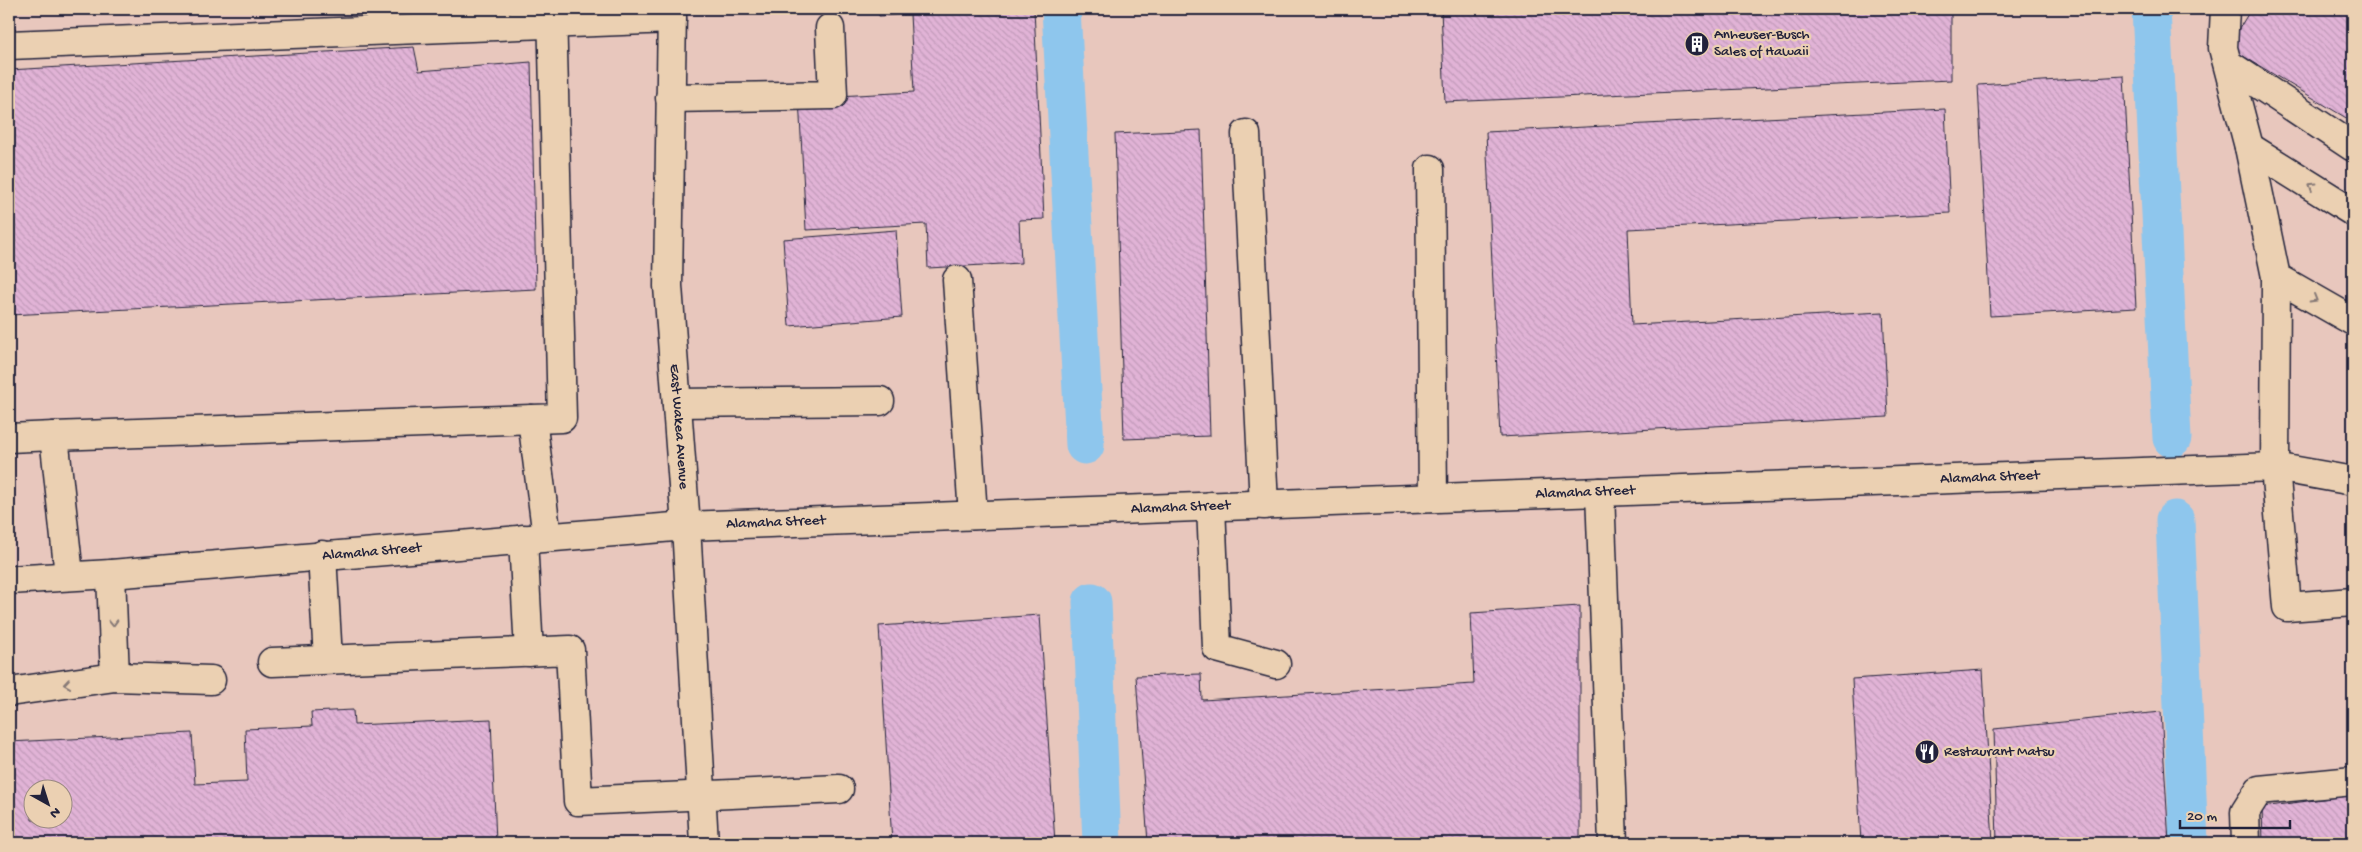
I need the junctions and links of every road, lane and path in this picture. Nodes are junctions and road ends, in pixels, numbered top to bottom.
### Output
1 (2225, 9) edge
2 (672, 14) edge
3 (551, 16) edge
4 (830, 28) dead end
5 (9, 45) edge
6 (2228, 64) junction
7 (670, 98) junction
8 (1246, 134) dead end
9 (2249, 147) junction
10 (2353, 147) edge
11 (1430, 169) dead end
12 (2353, 212) edge
13 (2276, 277) junction
14 (958, 280) dead end
15 (2353, 321) edge
16 (880, 402) dead end
17 (677, 404) junction
18 (532, 418) junction
19 (54, 436) junction
20 (9, 438) edge
21 (2275, 467) junction
22 (2353, 481) edge
23 (1600, 492) junction
24 (1433, 498) junction
25 (1264, 505) junction
26 (1211, 506) junction
27 (973, 515) junction
28 (686, 526) junction
29 (535, 538) junction
30 (322, 555) junction
31 (111, 574) junction
32 (69, 575) junction
33 (9, 580) edge
34 (2353, 602) edge
35 (529, 652) junction
36 (328, 659) junction
37 (272, 662) dead end
38 (1276, 664) dead end
39 (115, 677) junction
40 (211, 680) dead end
41 (9, 692) edge
42 (2353, 781) edge
43 (839, 789) dead end
44 (701, 796) junction
45 (704, 843) edge
46 (1613, 843) edge
47 (2246, 843) edge

1 - 6 street
2 - 3 street
2 - 7 street, East Wakea Avenue
3 - 5 street
3 - 18 street
4 - 7 street
6 - 9 street
6 - 10 street
7 - 17 street, East Wakea Avenue
8 - 25 street
12 -> 9 street
9 - 13 street
11 - 24 street
13 -> 15 street
13 - 21 street
14 - 27 street
16 - 17 street
17 - 28 street, East Wakea Avenue
18 - 19 street
18 - 29 street
19 - 20 street
19 - 32 street
21 - 22 street, Alamaha Street
21 - 23 street, Alamaha Street
21 - 34 street
23 - 24 street, Alamaha Street
23 - 46 street
24 - 25 street, Alamaha Street
25 - 26 street, Alamaha Street
26 - 27 street, Alamaha Street
26 - 38 street
27 - 28 street, Alamaha Street
28 - 29 street, Alamaha Street
28 - 44 street, East Wakea Avenue
29 - 30 street, Alamaha Street
29 - 35 street
30 - 31 street, Alamaha Street
30 - 36 street
31 - 32 street, Alamaha Street
31 -> 39 street
32 - 33 street, Alamaha Street
35 - 36 street
35 - 44 street
36 - 37 street
39 - 40 street
39 -> 41 street
42 - 47 street
43 - 44 street
44 - 45 street, East Wakea Avenue

